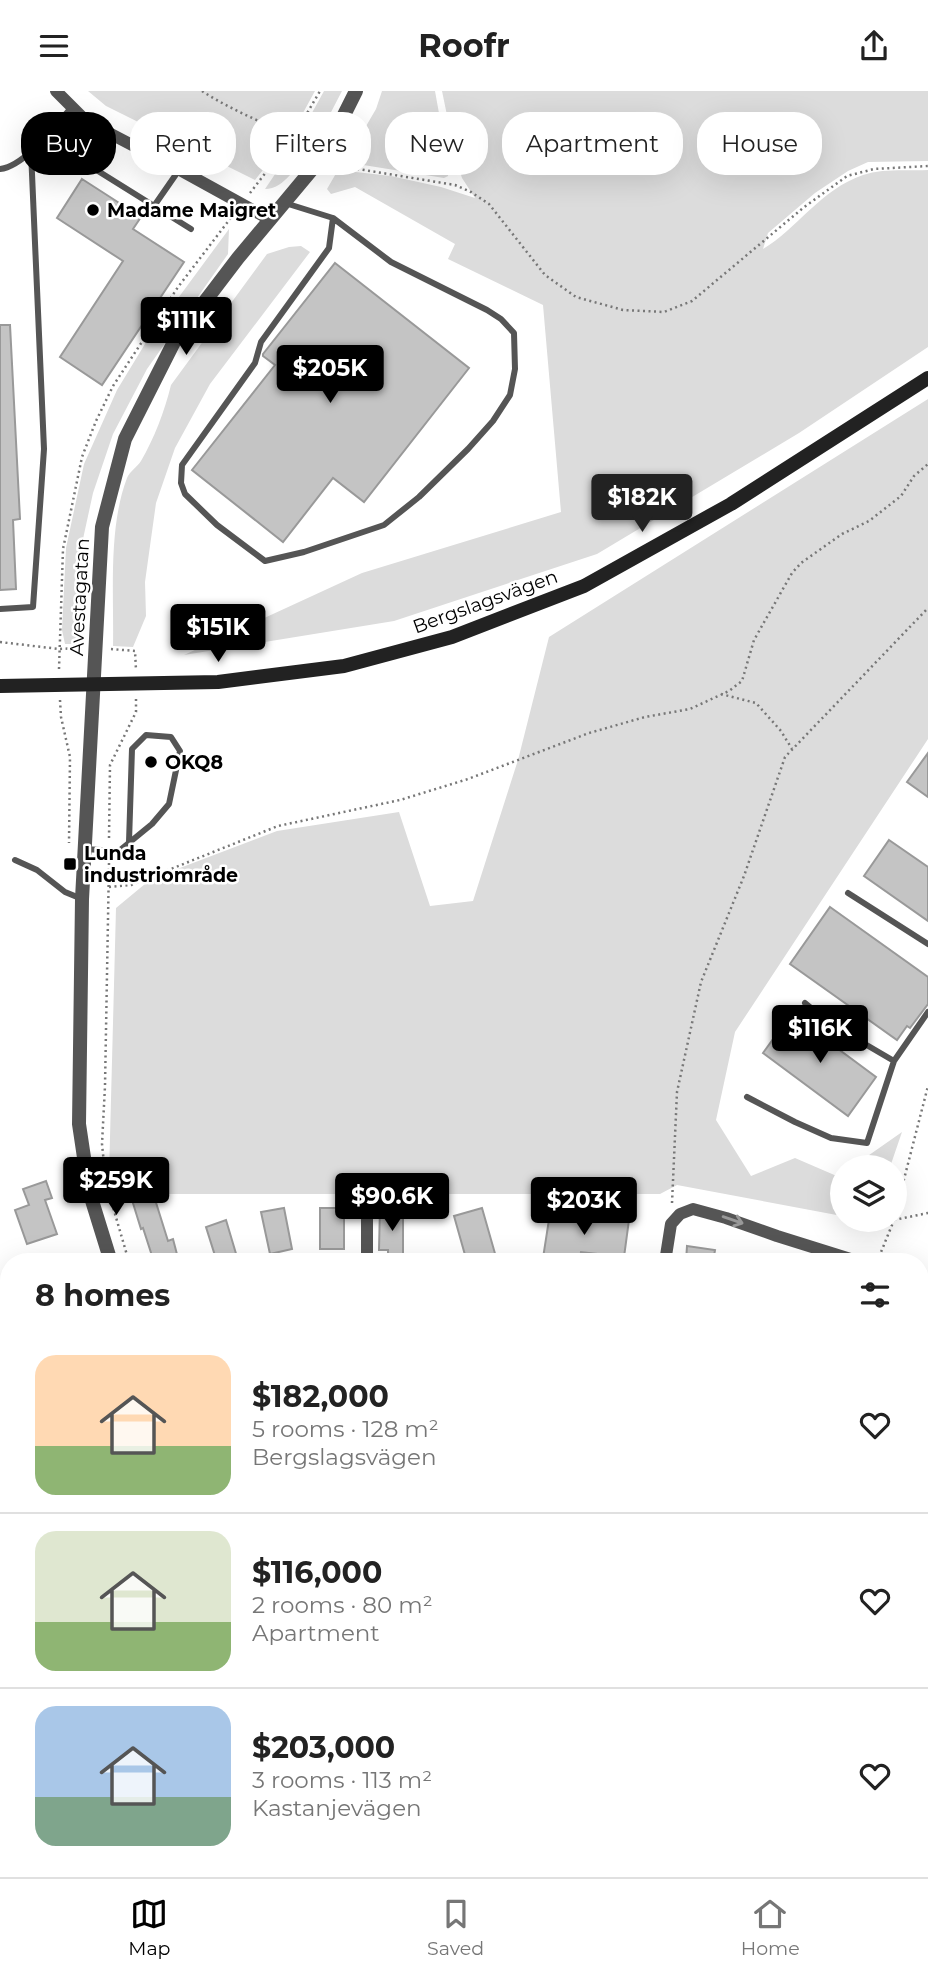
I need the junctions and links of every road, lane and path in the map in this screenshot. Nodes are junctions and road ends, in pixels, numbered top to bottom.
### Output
1 (56, 91) edge
2 (202, 91) edge
3 (320, 91) edge
4 (356, 91) edge
5 (72, 107) junction
6 (67, 112) edge
7 (308, 112) edge
8 (346, 112) edge
9 (250, 117) edge
10 (130, 144) edge
11 (21, 159) edge
12 (928, 166) edge
13 (0, 169) edge
14 (371, 171) edge
15 (32, 175) edge
16 (107, 175) edge
17 (177, 175) edge
18 (189, 175) edge
19 (307, 175) edge
20 (283, 203) junction
21 (155, 206) junction
22 (333, 218) junction
23 (269, 219) junction
24 (191, 229) dead end
25 (928, 378) edge
26 (928, 464) edge
27 (928, 608) edge
28 (0, 609) edge
29 (0, 642) edge
30 (59, 649) dead end
31 (136, 683) junction
32 (94, 684) junction
33 (0, 686) edge
34 (722, 694) junction
35 (792, 750) junction
36 (129, 842) junction
37 (84, 849) junction
38 (109, 852) junction
39 (15, 860) dead end
40 (108, 887) junction
41 (848, 893) dead end
42 (82, 899) junction
43 (928, 944) edge
44 (805, 1003) dead end
45 (928, 1012) edge
46 (894, 1061) junction
47 (928, 1086) edge
48 (747, 1097) dead end
49 (907, 1168) edge
50 (367, 1199) dead end
51 (928, 1213) edge
52 (907, 1217) edge
53 (671, 1224) junction
54 (889, 1232) edge
55 (108, 1253) edge
56 (127, 1253) edge
57 (367, 1253) edge
58 (666, 1253) edge
59 (831, 1253) edge
60 (881, 1253) edge

1 - 5 street
2 - 9 path
3 - 7 path
4 - 8 street, Avestagatan
5 - 6 lane
5 - 10 street
11 - 13 lane
12 - 14 path
15 - 28 lane
16 - 21 lane
17 - 21 lane
18 - 23 street
19 - 20 street, Avestagatan
20 - 22 lane
20 - 23 street, Avestagatan
21 - 24 lane
22 - 22 lane
23 - 32 street, Avestagatan
25 - 31 main road, Bergslagsvägen
26 - 34 path
27 - 35 path
29 - 30 path
31 - 32 main road, Bergslagsvägen
31 - 38 path
32 - 33 main road, Bergslagsvägen
32 - 37 street, Avestagatan
34 - 35 path
34 - 40 path
35 - 53 path
36 - 36 lane
36 - 38 lane
37 - 38 lane
37 - 42 street, Avestagatan
38 - 40 path
39 - 42 lane
40 - 56 path
41 - 43 lane
42 - 55 street, Avestagatan
44 - 46 lane
45 - 46 lane
46 - 48 lane
47 - 49 path
50 - 57 street
51 - 52 path
53 - 58 street
53 -> 59 street
54 - 60 path

